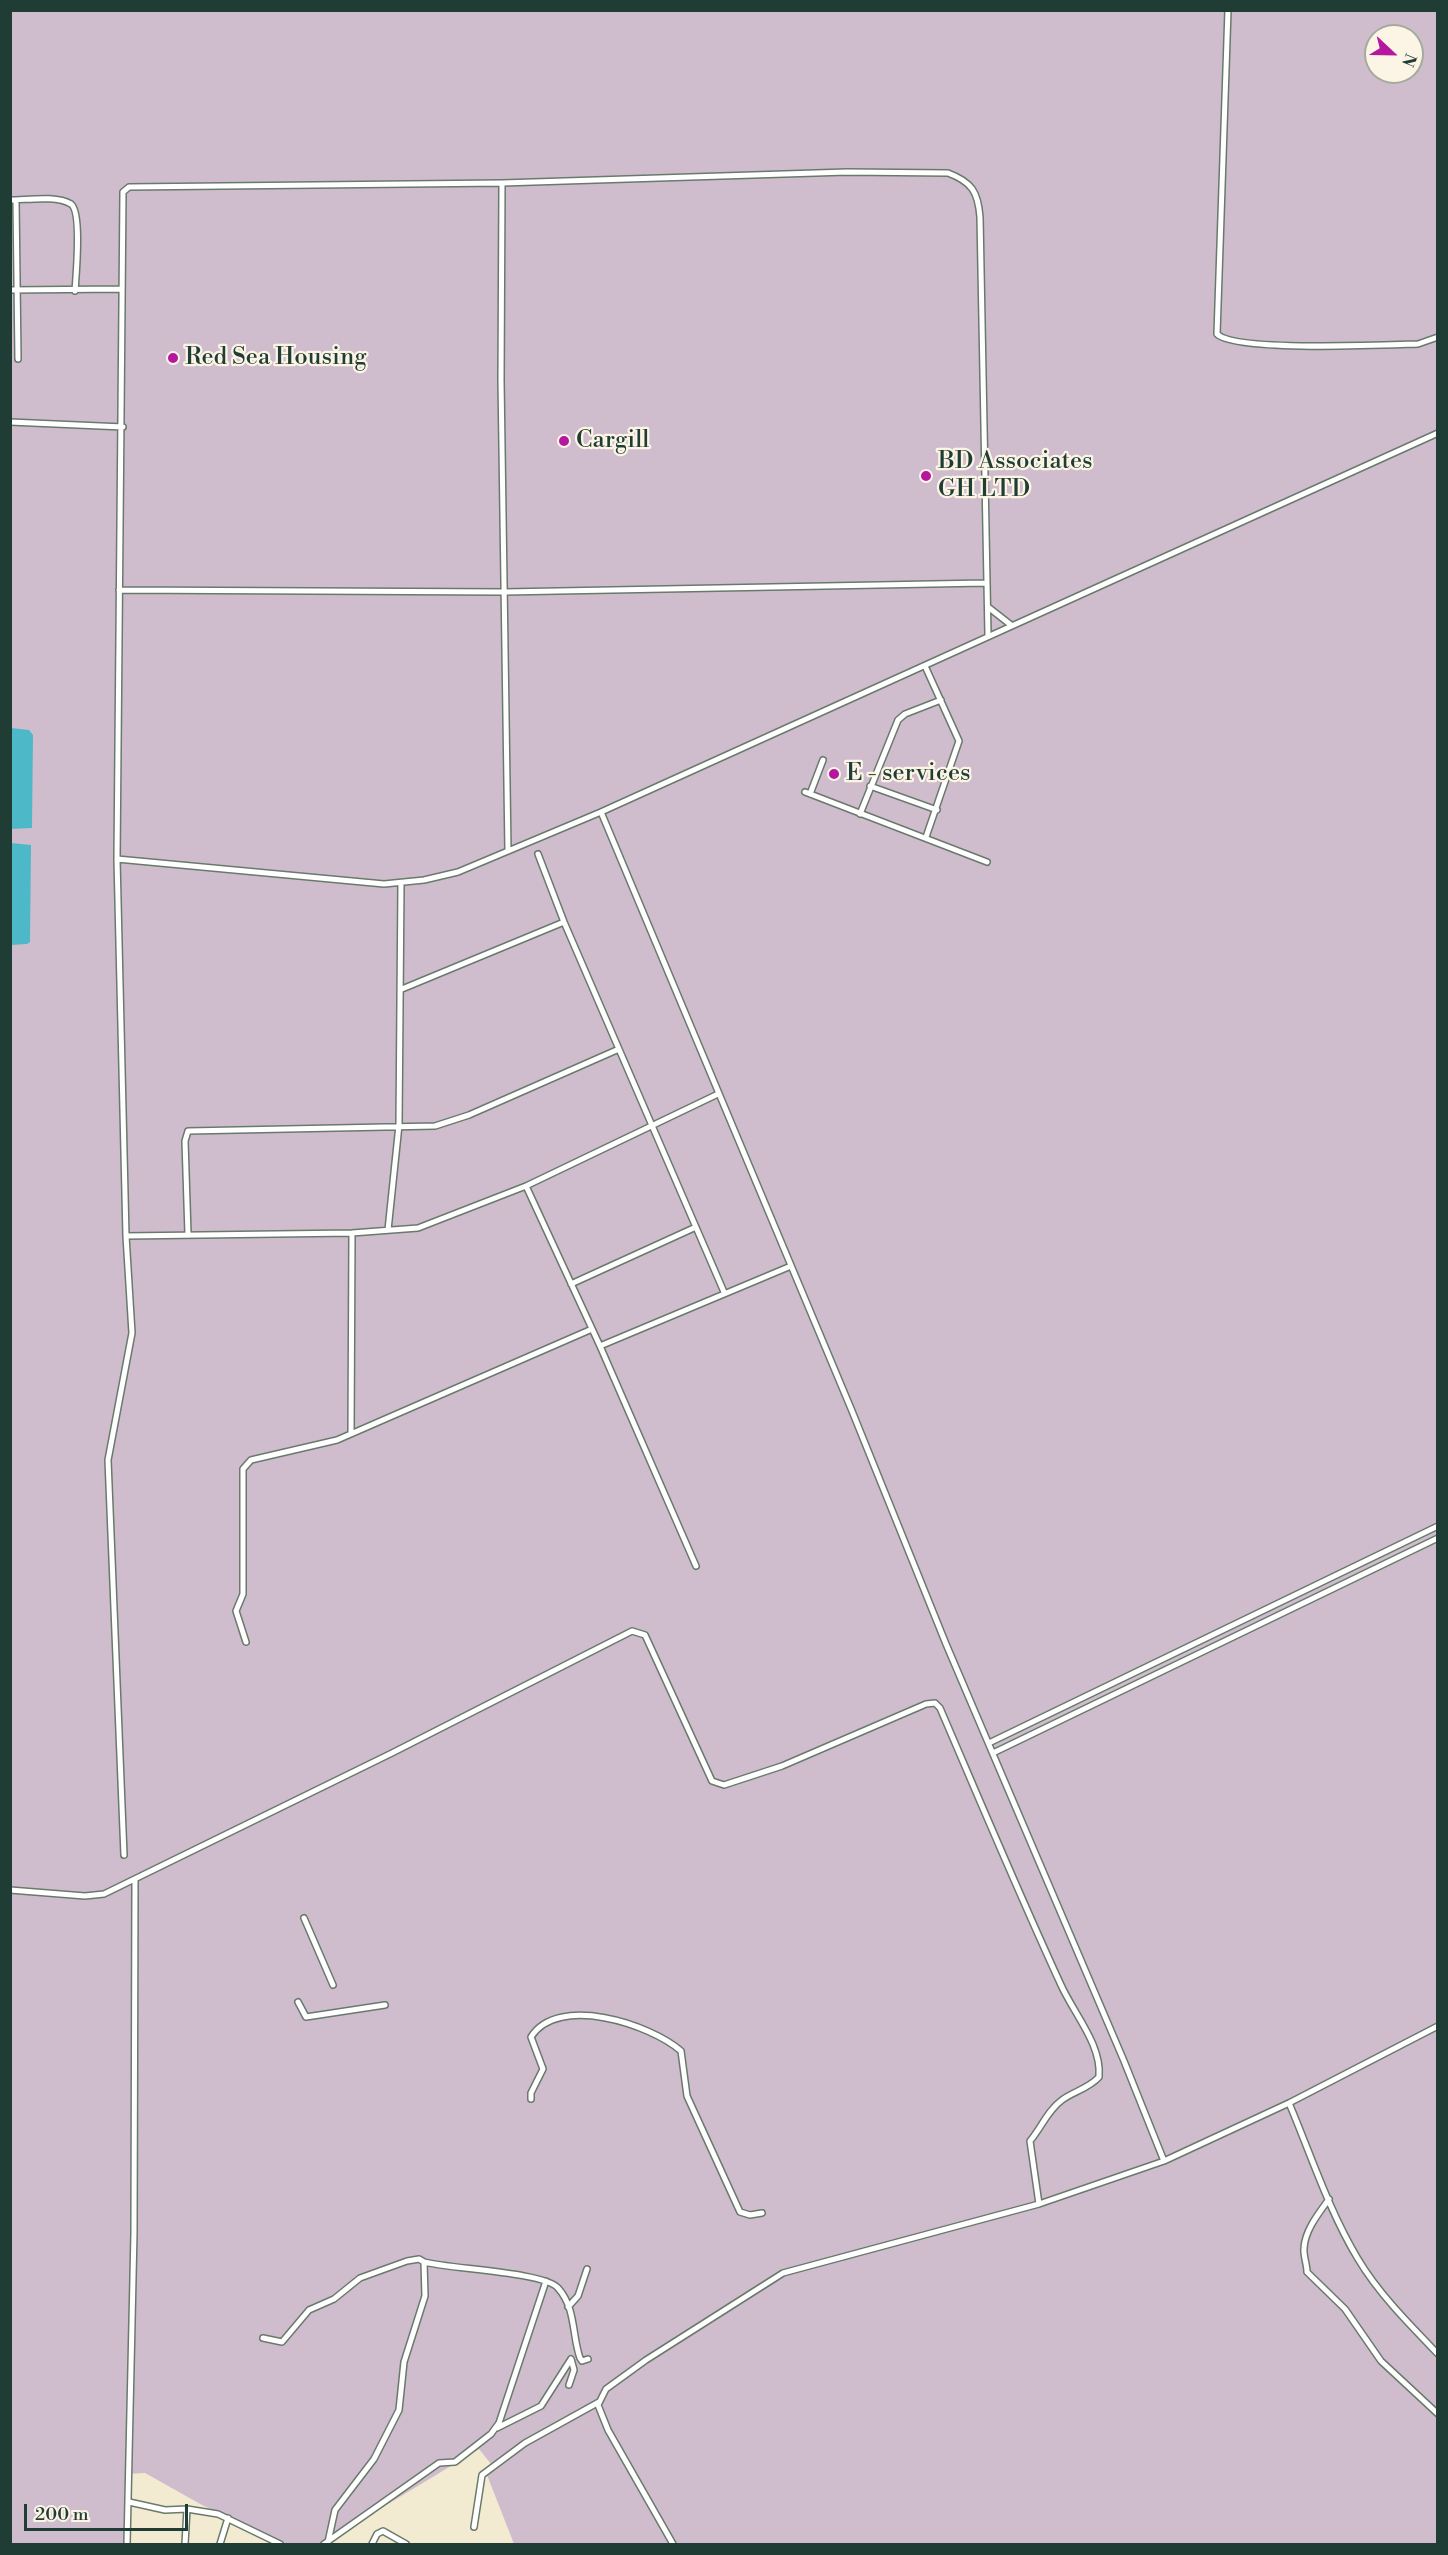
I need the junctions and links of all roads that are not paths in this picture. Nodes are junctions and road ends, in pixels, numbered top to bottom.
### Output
1 (1228, 10) edge
2 (502, 183) junction
3 (13, 200) edge
4 (122, 289) junction
5 (10, 290) edge
6 (18, 291) junction
7 (75, 291) junction
8 (1437, 337) edge
9 (18, 359) dead end
10 (10, 422) edge
11 (123, 427) junction
12 (1437, 433) edge
13 (986, 583) junction
14 (119, 590) junction
15 (505, 592) junction
16 (988, 607) junction
17 (1011, 625) junction
18 (988, 635) junction
19 (925, 666) junction
20 (942, 700) junction
21 (823, 760) dead end
22 (870, 786) junction
23 (937, 810) junction
24 (601, 812) junction
25 (860, 814) junction
26 (926, 837) junction
27 (508, 851) junction
28 (538, 854) dead end
29 (117, 858) junction
30 (987, 862) dead end
31 (401, 883) junction
32 (564, 922) junction
33 (402, 989) junction
34 (619, 1049) junction
35 (718, 1094) junction
36 (399, 1125) junction
37 (653, 1127) junction
38 (526, 1186) junction
39 (696, 1227) junction
40 (388, 1230) junction
41 (352, 1233) junction
42 (188, 1234) junction
43 (126, 1236) junction
44 (791, 1266) junction
45 (572, 1284) junction
46 (724, 1292) junction
47 (592, 1329) junction
48 (600, 1346) junction
49 (351, 1434) junction
50 (1437, 1526) edge
51 (1437, 1538) edge
52 (696, 1566) dead end
53 (246, 1642) dead end
54 (989, 1743) junction
55 (993, 1753) junction
56 (124, 1855) dead end
57 (135, 1881) junction
58 (10, 1890) edge
59 (304, 1918) dead end
60 (333, 1985) dead end
61 (298, 2002) dead end
62 (385, 2005) dead end
63 (1437, 2026) edge
64 (531, 2099) dead end
65 (1289, 2103) junction
66 (1164, 2161) junction
67 (1329, 2199) junction
68 (1039, 2204) junction
69 (762, 2213) dead end
70 (424, 2262) junction
71 (587, 2269) dead end
72 (546, 2281) junction
73 (568, 2307) junction
74 (263, 2338) dead end
75 (1437, 2354) edge
76 (588, 2359) dead end
77 (569, 2385) dead end
78 (599, 2402) junction
79 (1437, 2414) edge
80 (495, 2429) junction
81 (129, 2502) junction
82 (187, 2509) junction
83 (228, 2518) junction
84 (474, 2527) dead end
85 (326, 2543) edge
86 (127, 2544) edge
87 (185, 2544) edge
88 (220, 2544) edge
89 (280, 2544) edge
90 (372, 2544) edge
91 (406, 2544) edge
92 (673, 2544) edge

1 - 8 street
2 - 4 street
2 - 13 street
2 - 15 street
3 - 6 street
3 - 7 street
4 - 7 street
4 - 11 street
5 - 6 street
6 - 7 street
6 - 9 street
10 - 11 street
11 - 14 street
12 - 17 street
13 - 15 street
13 - 16 street
14 - 15 street
14 - 29 street
15 - 27 street
16 - 17 street
16 - 18 street
17 - 18 street
18 - 19 street
19 - 20 street
19 - 24 street
20 - 22 street
20 - 23 street
21 - 25 street
22 - 23 street
22 - 25 street
23 - 26 street
24 - 27 street
24 - 35 street
25 - 26 street
26 - 30 street
27 - 31 street
28 - 32 street
29 - 31 street
29 - 43 street
31 - 33 street
32 - 33 street
32 - 34 street
33 - 36 street
34 - 36 street
34 - 37 street
35 - 37 street
35 - 44 street
36 - 40 street
36 - 42 street
37 - 38 street
37 - 39 street
38 - 40 street
38 - 45 street
39 - 45 street
39 - 46 street
40 - 41 street
41 - 42 street
41 - 49 street
42 - 43 street
43 - 56 street
44 - 46 street
44 - 54 street
45 - 47 street
46 - 48 street
47 - 48 street
47 - 49 street
48 - 52 street
49 - 53 street
50 - 54 street
51 - 55 street
54 - 55 street
55 - 66 street
57 - 58 street
57 - 68 street
57 - 81 street
59 - 60 street
61 - 62 street
63 - 65 street
64 - 69 street
65 - 66 street
65 - 67 street
66 - 68 street
67 - 75 street
67 - 79 street
68 - 78 street
70 - 72 street
70 - 74 street
70 - 85 street
71 - 73 street
72 - 73 street
72 - 80 street
73 - 76 street
77 - 80 street
78 - 84 street
78 - 92 street
80 - 85 street
81 - 82 street
81 - 86 street
82 - 83 street
82 - 87 street
83 - 88 street
83 - 89 street
90 - 91 street

